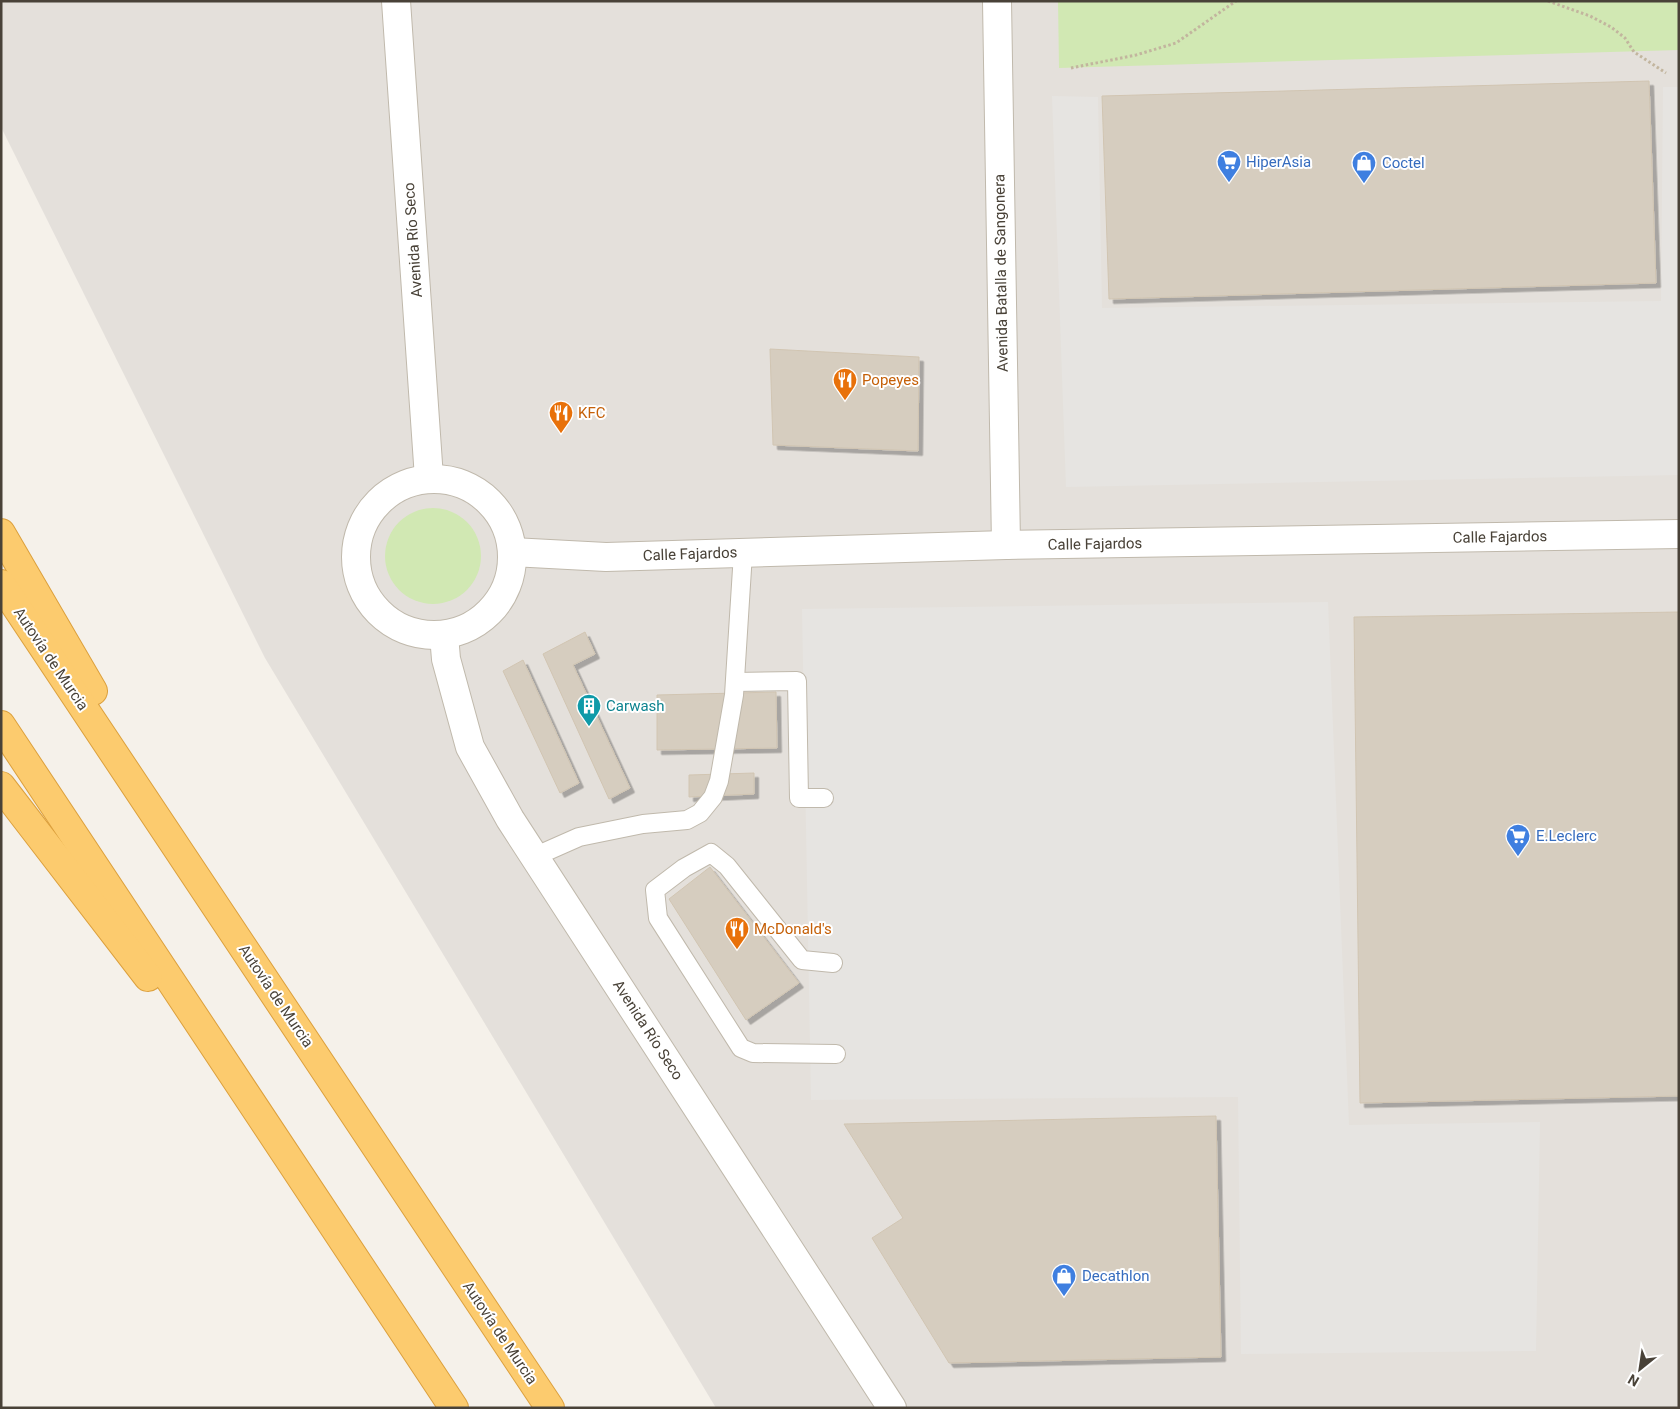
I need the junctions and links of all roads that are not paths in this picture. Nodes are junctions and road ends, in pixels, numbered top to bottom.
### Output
1 (396, 1) edge
2 (997, 1) edge
3 (429, 478) junction
4 (1, 533) edge
5 (1679, 534) edge
6 (1006, 546) junction
7 (512, 552) junction
8 (743, 553) junction
9 (1, 584) edge
10 (444, 635) junction
11 (735, 682) junction
12 (1, 725) edge
13 (1, 786) edge
14 (824, 798) dead end
15 (536, 856) junction
16 (231, 928) junction
17 (833, 963) dead end
18 (836, 1054) dead end
19 (283, 1152) junction
20 (454, 1408) edge
21 (550, 1408) edge
22 (892, 1408) edge

1 - 3 street, Avenida Río Seco
2 - 6 street, Avenida Batalla de Sangonera
3 - 7 street
3 - 10 street
4 - 16 highway
5 - 6 street, Calle Fajardos
6 - 8 street, Calle Fajardos
7 - 8 street, Calle Fajardos
7 - 10 street
8 - 11 lane
9 - 16 highway, Autovía de Murcia
10 - 15 street, Avenida Río Seco
11 - 14 lane
11 - 15 lane
12 - 19 highway
13 - 19 highway
15 - 22 street, Avenida Río Seco
16 - 21 highway, Autovía de Murcia
17 - 18 lane
19 - 20 highway

